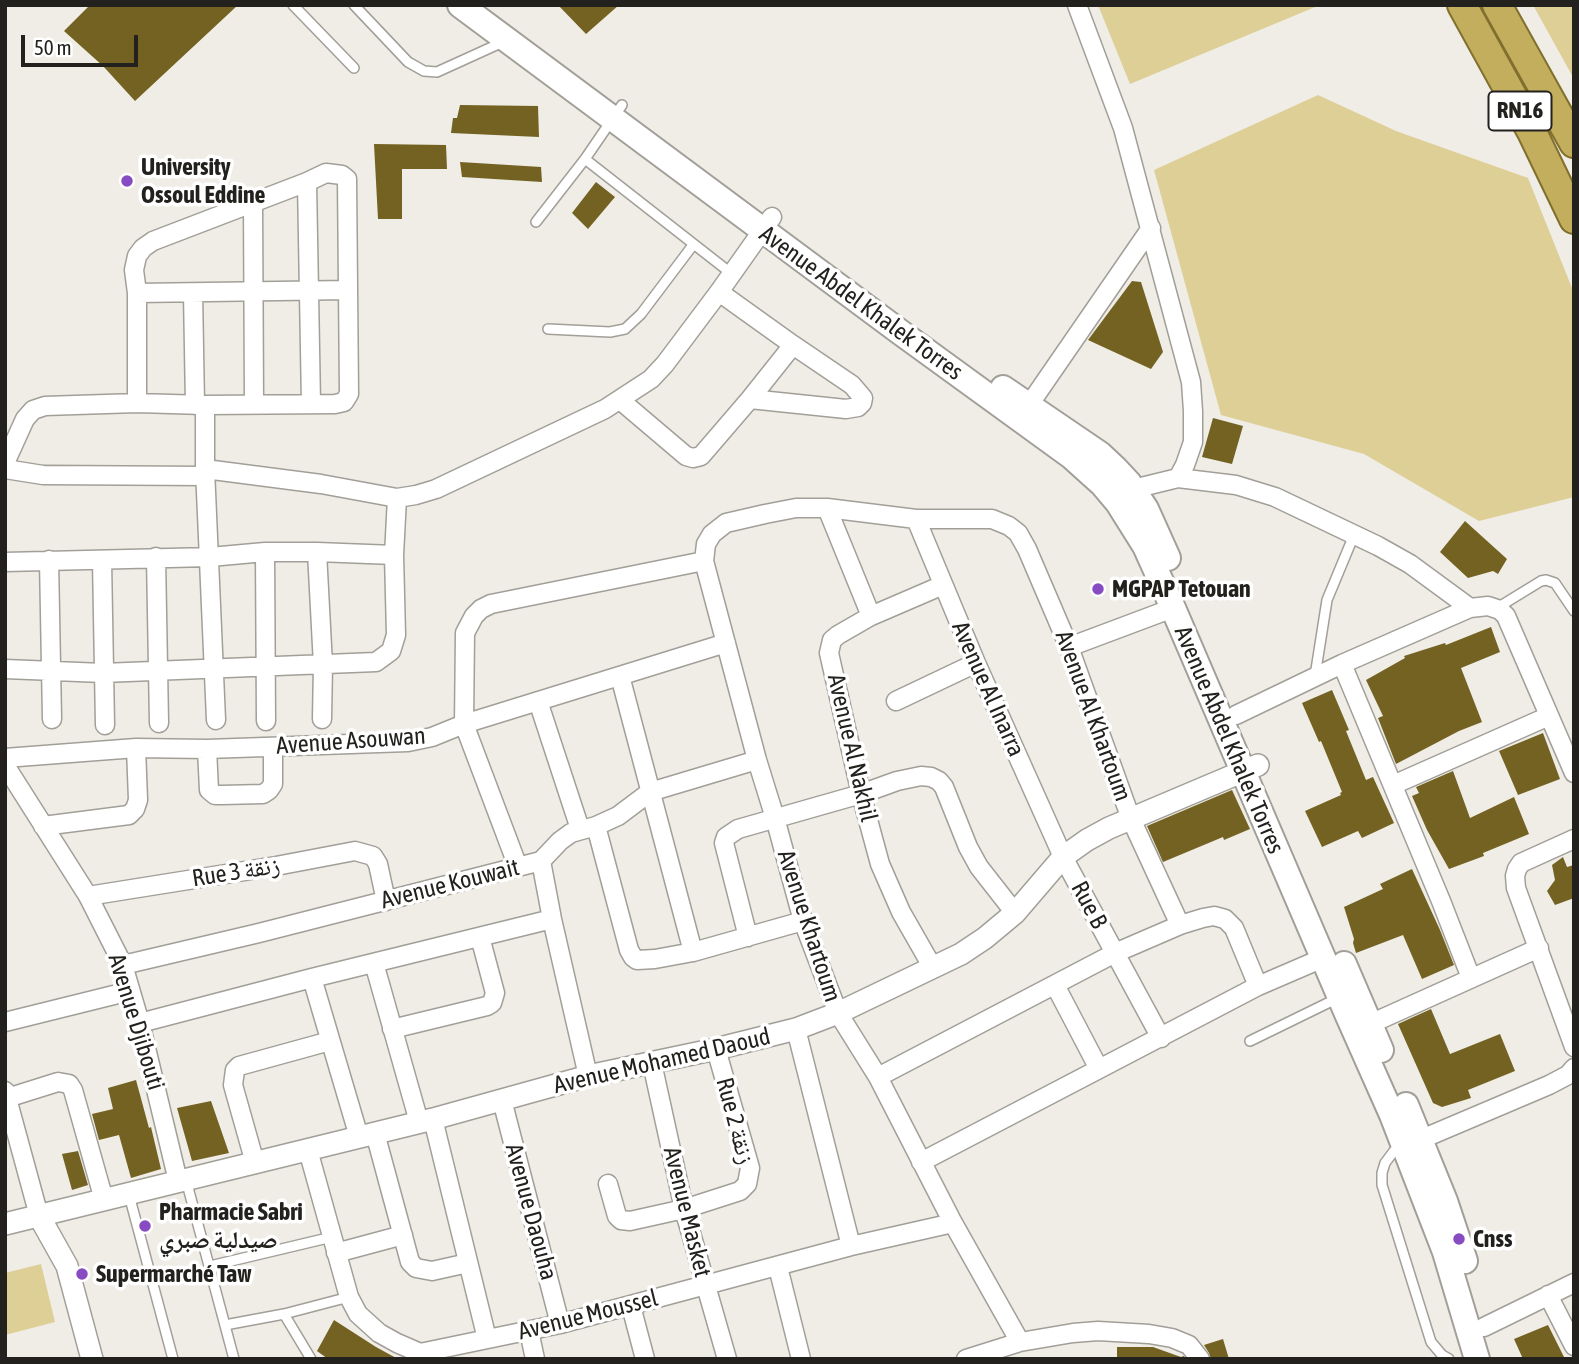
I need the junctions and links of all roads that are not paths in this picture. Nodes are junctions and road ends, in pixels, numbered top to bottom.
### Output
1 (293, 5) edge
2 (354, 5) edge
3 (460, 5) edge
4 (488, 5) edge
5 (1077, 5) edge
6 (1462, 5) edge
7 (1497, 5) edge
8 (508, 40) junction
9 (354, 68) dead end
10 (617, 112) junction
11 (1574, 143) edge
12 (585, 159) junction
13 (307, 182) junction
14 (253, 202) junction
15 (1574, 219) edge
16 (536, 222) dead end
17 (768, 223) junction
18 (1150, 228) junction
19 (693, 245) junction
20 (732, 274) junction
21 (348, 290) junction
22 (310, 291) junction
23 (253, 292) junction
24 (719, 292) junction
25 (138, 293) junction
26 (193, 293) junction
27 (548, 329) dead end
28 (793, 345) junction
29 (750, 399) junction
30 (620, 400) junction
31 (137, 403) junction
32 (254, 404) junction
33 (311, 404) junction
34 (200, 405) junction
35 (1029, 405) junction
36 (5, 463) edge
37 (5, 469) edge
38 (206, 472) junction
39 (1178, 478) junction
40 (1123, 493) junction
41 (397, 498) junction
42 (827, 508) junction
43 (916, 519) junction
44 (1354, 535) junction
45 (265, 552) junction
46 (317, 552) junction
47 (394, 555) junction
48 (210, 557) junction
49 (156, 558) junction
50 (49, 560) junction
51 (103, 560) junction
52 (704, 561) junction
53 (5, 562) edge
54 (943, 585) junction
55 (1173, 608) junction
56 (1469, 608) junction
57 (1497, 608) junction
58 (1574, 611) edge
59 (871, 616) junction
60 (726, 643) junction
61 (1069, 648) junction
62 (976, 663) junction
63 (1342, 664) junction
64 (323, 665) junction
65 (266, 667) junction
66 (212, 668) junction
67 (5, 669) edge
68 (158, 670) junction
69 (50, 672) junction
70 (103, 673) junction
71 (620, 676) junction
72 (1315, 676) junction
73 (538, 701) junction
74 (896, 701) dead end
75 (1236, 715) junction
76 (1549, 716) junction
77 (52, 719) dead end
78 (323, 719) dead end
79 (216, 720) dead end
80 (266, 721) dead end
81 (159, 723) dead end
82 (464, 724) junction
83 (105, 725) dead end
84 (274, 747) junction
85 (136, 748) junction
86 (207, 749) junction
87 (5, 758) edge
88 (757, 760) junction
89 (5, 765) edge
90 (1250, 769) junction
91 (1574, 773) edge
92 (1393, 785) junction
93 (650, 792) junction
94 (862, 794) junction
95 (775, 818) junction
96 (1131, 819) junction
97 (43, 826) junction
98 (588, 827) junction
99 (1574, 839) edge
100 (1063, 857) junction
101 (541, 861) junction
102 (518, 867) junction
103 (88, 896) junction
104 (386, 901) junction
105 (1015, 913) junction
106 (552, 919) junction
107 (803, 922) junction
108 (1180, 926) junction
109 (480, 937) junction
110 (748, 937) junction
111 (1539, 948) junction
112 (693, 952) junction
113 (1115, 953) junction
114 (1323, 958) junction
115 (374, 963) junction
116 (123, 965) junction
117 (933, 968) junction
118 (312, 978) junction
119 (1471, 978) junction
120 (1055, 985) junction
121 (1258, 986) junction
122 (130, 992) junction
123 (1340, 997) junction
124 (838, 1013) junction
125 (5, 1022) edge
126 (140, 1023) junction
127 (1370, 1024) junction
128 (392, 1029) junction
129 (796, 1029) junction
130 (1161, 1038) junction
131 (330, 1041) junction
132 (1250, 1041) dead end
133 (1574, 1047) edge
134 (716, 1049) junction
135 (652, 1063) junction
136 (1574, 1068) edge
137 (1099, 1069) junction
138 (588, 1076) junction
139 (878, 1077) junction
140 (6, 1095) edge
141 (502, 1100) junction
142 (426, 1120) junction
143 (367, 1135) junction
144 (1413, 1143) junction
145 (308, 1150) junction
146 (921, 1162) junction
147 (255, 1163) junction
148 (182, 1180) junction
149 (608, 1184) dead end
150 (128, 1194) junction
151 (104, 1200) junction
152 (684, 1209) junction
153 (39, 1216) junction
154 (953, 1223) junction
155 (5, 1224) edge
156 (402, 1235) junction
157 (334, 1245) junction
158 (851, 1246) junction
159 (468, 1264) junction
160 (210, 1266) junction
161 (778, 1267) junction
162 (1574, 1283) edge
163 (705, 1284) junction
164 (1548, 1295) junction
165 (349, 1297) junction
166 (631, 1306) junction
167 (284, 1314) junction
168 (560, 1324) junction
169 (225, 1325) junction
170 (1484, 1327) junction
171 (529, 1331) junction
172 (487, 1339) junction
173 (1020, 1342) junction
174 (1574, 1346) edge
175 (1002, 1354) edge
176 (420, 1356) edge
177 (1200, 1358) edge
178 (92, 1359) edge
179 (173, 1359) edge
180 (234, 1359) edge
181 (311, 1359) edge
182 (535, 1359) edge
183 (645, 1359) edge
184 (727, 1359) edge
185 (801, 1359) edge
186 (966, 1359) edge
187 (1449, 1359) edge
188 (1477, 1359) edge
189 (1492, 1359) edge

1 - 9 lane
2 - 8 lane
3 - 8 main road, Avenue Abdel Khalek Torres
4 - 10 main road, Avenue Abdel Khalek Torres
5 - 18 street
6 - 15 highway, RN16
7 - 11 highway, RN16
8 - 10 main road, Avenue Abdel Khalek Torres
10 - 12 lane
10 - 17 main road, Avenue Abdel Khalek Torres
12 - 16 lane
12 - 19 lane
13 - 14 street
13 - 21 street
13 - 22 street
14 - 23 street
14 - 25 street
17 - 20 street
17 - 35 main road, Avenue Abdel Khalek Torres
17 - 40 main road, Avenue Abdel Khalek Torres
18 - 35 street
18 - 39 street
19 - 20 lane
19 - 27 lane
20 - 24 street
21 - 22 street
21 - 33 street
22 - 23 street
22 - 33 street
23 - 26 street
23 - 32 street
24 - 28 street
24 - 30 street
25 - 26 street
25 - 31 street
26 - 34 street
28 - 29 street
28 - 29 street
29 - 30 street
30 - 41 street
31 - 34 street
31 - 36 street
32 - 33 street
32 - 34 street
34 - 38 street
35 - 40 main road, Avenue Abdel Khalek Torres
37 - 38 street
38 - 41 street
38 - 48 street
39 - 40 street
39 - 44 street
40 - 55 main road, Avenue Abdel Khalek Torres
40 - 75 main road, Avenue Abdel Khalek Torres
41 - 47 street
42 - 43 street
42 - 52 street
42 - 59 street
43 - 54 street, Avenue Al Inarra
43 - 61 street, Avenue Al Khartoum
44 - 56 street
44 - 72 lane
45 - 46 street
45 - 48 street
45 - 65 street
46 - 47 street
46 - 64 street
47 - 64 street
48 - 49 street
48 - 66 street
49 - 51 street
49 - 68 street
50 - 51 street
50 - 53 street
50 - 69 street
51 - 70 street
52 - 60 street, Avenue Khartoum
52 - 82 street
54 - 59 street, Avenue Al Nakhil
54 - 62 street, Avenue Al Inarra
55 - 61 street
55 - 90 main road, Avenue Abdel Khalek Torres
56 - 57 street
56 - 63 street
57 - 58 lane
57 - 76 street
59 - 94 street, Avenue Al Nakhil
60 - 71 street, Avenue Asouwan
60 - 88 street, Avenue Khartoum
61 - 96 street, Avenue Al Khartoum
62 - 74 street
62 - 100 street, Avenue Al Inarra
63 - 72 street
63 - 92 street
64 - 65 street
64 - 78 street
65 - 66 street
65 - 80 street
66 - 68 street
66 - 79 street
67 - 69 street
68 - 70 street
68 - 81 street
69 - 70 street
69 - 77 street
70 - 83 street
71 - 73 street, Avenue Asouwan
71 - 93 street
72 - 75 street
73 - 82 street, Avenue Asouwan
73 - 98 street
75 - 90 main road, Avenue Abdel Khalek Torres
76 - 91 street
76 - 92 street
82 - 84 street, Avenue Asouwan
82 - 102 street
84 - 86 street, Avenue Asouwan
84 - 86 street
85 - 86 street, Avenue Asouwan
85 - 87 street, Avenue Asouwan
85 - 97 street
88 - 93 street, Avenue Kouwait
88 - 95 street, Avenue Khartoum
89 - 97 street, Avenue Djibouti
90 - 96 street, Avenue Mohamed Daoud
90 - 114 main road, Avenue Abdel Khalek Torres
90 - 127 main road, Avenue Abdel Khalek Torres
92 - 119 street
93 - 98 street, Avenue Kouwait
93 - 112 street
94 - 95 street
94 - 105 street
94 - 117 street, Avenue Al Nakhil
95 - 107 street, Avenue Khartoum
95 - 110 street
96 - 100 street, Avenue Mohamed Daoud
96 - 108 street, Avenue Al Khartoum
97 - 103 street, Avenue Djibouti
98 - 101 street, Avenue Kouwait
98 - 112 street
99 - 111 street
100 - 105 street, Avenue Mohamed Daoud
100 - 113 street, Rue B
101 - 102 street, Avenue Kouwait
101 - 106 street
102 - 104 street, Avenue Kouwait
103 - 104 street, Rue 3 زنقة
103 - 116 street, Avenue Djibouti
104 - 116 street, Avenue Kouwait
105 - 117 street, Avenue Mohamed Daoud
106 - 109 street
106 - 138 street
107 - 110 street
107 - 124 street, Avenue Khartoum
108 - 113 street
108 - 121 street
109 - 115 street
109 - 128 street
110 - 112 street
111 - 119 street
111 - 133 street
113 - 120 street
113 - 130 street, Rue B
114 - 121 street
114 - 123 main road, Avenue Abdel Khalek Torres
115 - 118 street
115 - 128 street
116 - 122 street, Avenue Djibouti
117 - 124 street, Avenue Mohamed Daoud
118 - 126 street
118 - 131 street
119 - 127 street
120 - 137 street
120 - 139 street
121 - 130 street
122 - 125 street
122 - 126 street, Avenue Djibouti
123 - 132 lane
123 - 144 main road, Avenue Abdel Khalek Torres
124 - 129 street, Avenue Mohamed Daoud
124 - 139 street, Avenue Khartoum
126 - 148 street, Avenue Djibouti
127 - 144 main road, Avenue Abdel Khalek Torres
128 - 142 street
129 - 134 street, Avenue Mohamed Daoud
129 - 158 street
130 - 137 street
131 - 143 street
131 - 147 street
134 - 135 street, Avenue Mohamed Daoud
134 - 152 street, Rue 2 زنقة
135 - 138 street, Avenue Mohamed Daoud
135 - 152 street, Avenue Masket
136 - 144 street
137 - 146 street
138 - 141 street, Avenue Mohamed Daoud
139 - 146 street, Avenue Khartoum
140 - 151 street
140 - 153 street
141 - 142 street, Avenue Mohamed Daoud
141 - 168 street, Avenue Daouha
142 - 143 street, Avenue Mohamed Daoud
142 - 159 street
143 - 145 street, Avenue Mohamed Daoud
143 - 156 street
144 - 170 main road, Avenue Abdel Khalek Torres
144 - 187 lane
144 - 188 main road, Avenue Abdel Khalek Torres
145 - 147 street, Avenue Mohamed Daoud
145 - 157 street, Avenue Moussel
146 - 154 street, Avenue Khartoum
147 - 148 street, Avenue Mohamed Daoud
148 - 150 street, Avenue Mohamed Daoud
148 - 160 lane
149 - 152 street
150 - 151 street, Avenue Mohamed Daoud
150 - 179 lane
151 - 153 street, Avenue Mohamed Daoud
152 - 163 street, Avenue Masket
153 - 155 street, Avenue Mohamed Daoud
153 - 178 street
154 - 158 street, Avenue Moussel
154 - 173 street, Avenue Khartoum
156 - 157 street
156 - 159 street
157 - 160 lane
157 - 165 street, Avenue Moussel
158 - 161 street, Avenue Moussel
159 - 172 street
160 - 169 lane
161 - 163 street, Avenue Moussel
161 - 185 street
162 - 164 street
163 - 166 street, Avenue Moussel
163 - 184 street, Avenue Masket
164 - 170 street
164 - 174 street
165 - 167 lane
165 - 176 street, Avenue Moussel
166 - 168 street, Avenue Moussel
166 - 183 street
167 - 169 lane
167 - 181 lane
168 - 171 street, Avenue Moussel
169 - 180 lane
170 - 189 main road, Avenue Abdel Khalek Torres
171 - 172 street, Avenue Moussel
171 - 182 street
172 - 176 street, Avenue Moussel
173 - 175 street
173 - 177 street
175 - 186 street

